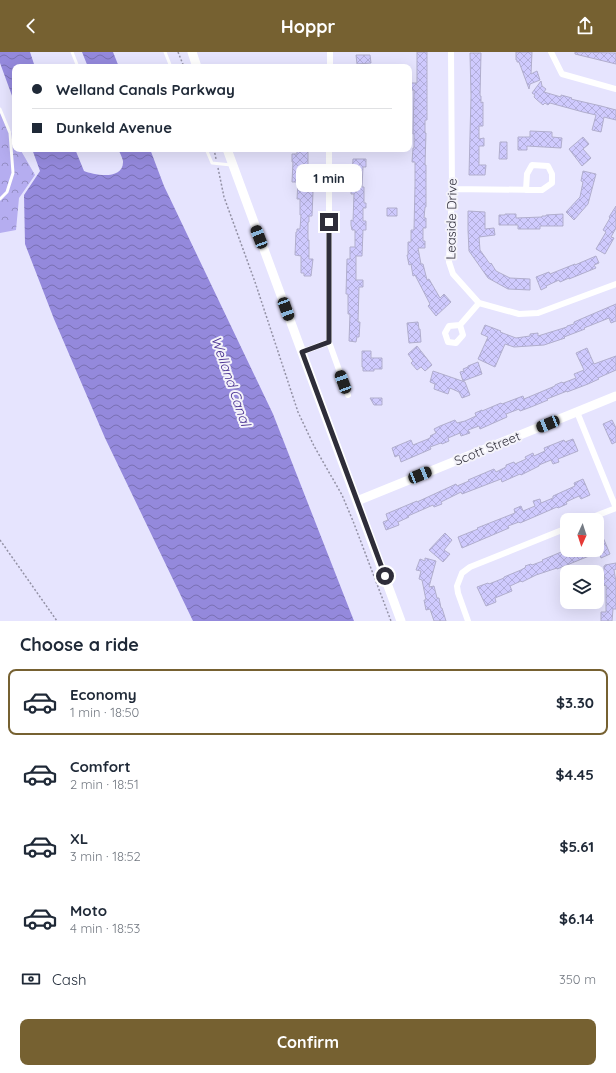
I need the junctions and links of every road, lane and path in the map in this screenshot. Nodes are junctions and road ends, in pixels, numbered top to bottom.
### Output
1 (72, 52) edge
2 (165, 52) edge
3 (178, 52) edge
4 (192, 52) edge
5 (330, 52) edge
6 (451, 52) edge
7 (552, 52) edge
8 (77, 64) edge
9 (170, 64) edge
10 (183, 64) edge
11 (196, 64) edge
12 (330, 64) edge
13 (616, 89) edge
14 (0, 109) edge
15 (207, 152) edge
16 (215, 152) edge
17 (227, 152) edge
18 (329, 152) edge
19 (218, 164) junction
20 (232, 165) junction
21 (452, 189) junction
22 (526, 190) junction
23 (0, 199) edge
24 (616, 284) edge
25 (479, 303) junction
26 (460, 325) dead end
27 (329, 342) junction
28 (302, 352) junction
29 (348, 395) dead end
30 (616, 396) edge
31 (577, 412) junction
32 (358, 501) junction
33 (616, 508) edge
34 (603, 513) edge
35 (560, 531) edge
36 (0, 540) edge
37 (57, 621) edge
38 (391, 621) edge
39 (401, 621) edge
40 (468, 621) edge

1 - 8 lane
2 - 9 lane
3 - 10 path
4 - 11 main road
5 - 12 street
6 - 21 street, Leaside Drive
7 - 13 street
14 - 23 lane
15 - 19 lane
16 - 19 path
17 - 20 main road
18 - 27 street
19 - 20 lane
19 - 38 path
20 - 28 main road
21 - 22 street
21 - 25 street, Leaside Drive
22 - 22 street
24 - 25 street
25 - 26 street
27 - 28 street
27 - 29 street
28 - 32 main road
30 - 31 main road, Scott Street
31 - 32 main road, Scott Street
31 - 33 street
32 - 39 main road
33 - 34 street
35 - 40 street
36 - 37 path

